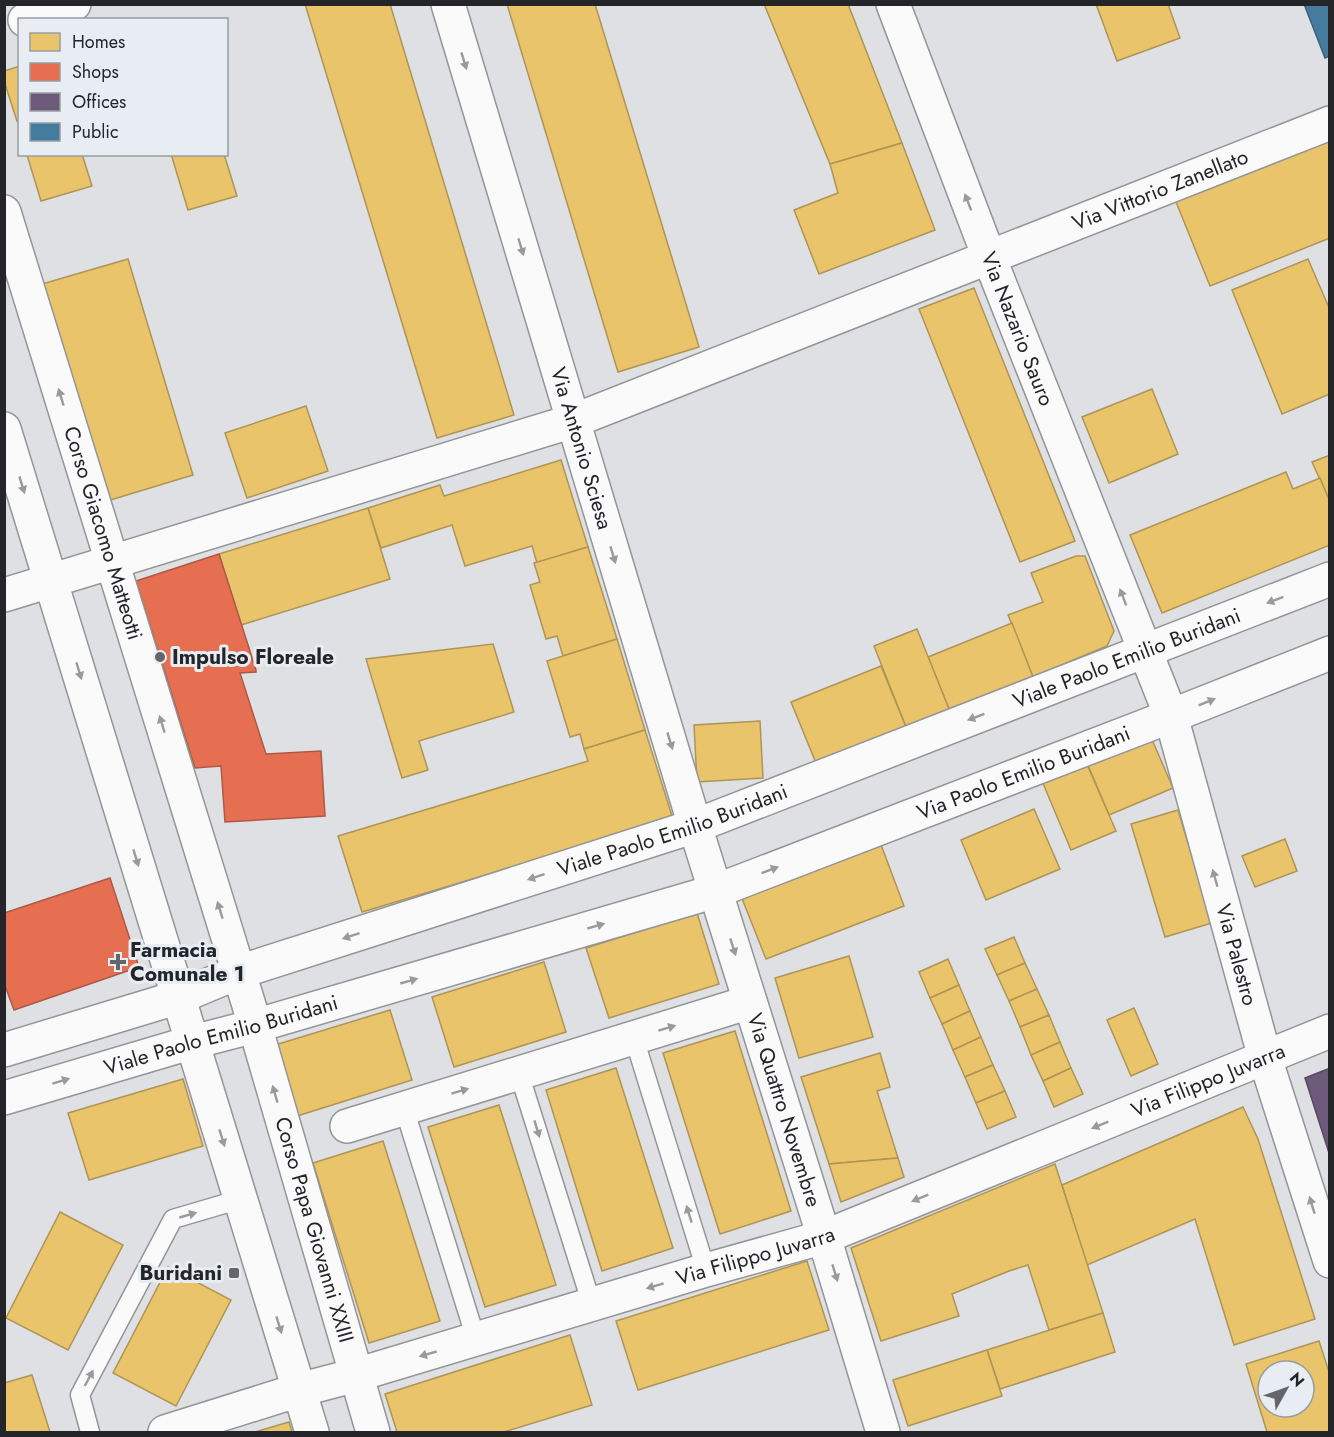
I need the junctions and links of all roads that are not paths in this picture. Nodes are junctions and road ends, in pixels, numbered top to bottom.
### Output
1 (74, 4) edge
2 (448, 4) edge
3 (893, 4) edge
4 (31, 18) edge
5 (1329, 123) edge
6 (4, 212) edge
7 (989, 257) junction
8 (573, 421) junction
9 (4, 429) edge
10 (112, 563) junction
11 (1329, 579) edge
12 (51, 580) junction
13 (4, 595) edge
14 (1144, 651) junction
15 (1329, 653) edge
16 (1171, 716) junction
17 (695, 826) junction
18 (716, 891) junction
19 (239, 972) junction
20 (179, 997) junction
21 (750, 1002) junction
22 (255, 1026) junction
23 (1329, 1031) edge
24 (634, 1038) junction
25 (193, 1042) junction
26 (4, 1050) edge
27 (1265, 1058) junction
28 (519, 1073) junction
29 (4, 1098) edge
30 (404, 1108) junction
31 (347, 1126) dead end
32 (241, 1199) junction
33 (824, 1237) junction
34 (1329, 1261) edge
35 (706, 1270) junction
36 (591, 1305) junction
37 (476, 1340) junction
38 (356, 1375) junction
39 (299, 1390) junction
40 (90, 1432) edge
41 (165, 1432) edge
42 (312, 1432) edge
43 (373, 1432) edge
44 (883, 1432) edge

1 - 4 street
2 -> 8 street, Via Antonio Sciesa
7 -> 3 street, Via Nazario Sauro
5 - 7 street, Via Vittorio Zanellato
10 -> 6 street, Corso Giacomo Matteotti
7 - 8 street, Via Vittorio Zanellato
14 -> 7 street, Via Nazario Sauro
8 - 10 street, Via Vittorio Zanellato
8 -> 17 street, Via Antonio Sciesa
9 -> 12 street
10 - 12 street, Via Vittorio Zanellato
19 -> 10 street, Corso Giacomo Matteotti
11 -> 14 street, Viale Paolo Emilio Buridani
12 - 13 street, Via Vittorio Zanellato
12 -> 20 street
14 - 16 street, Via Palestro
14 -> 17 street, Viale Paolo Emilio Buridani
16 -> 15 street, Via Paolo Emilio Buridani
18 -> 16 street, Via Paolo Emilio Buridani
27 -> 16 street, Via Palestro
17 - 18 street, Via Antonio Sciesa
17 -> 19 street, Viale Paolo Emilio Buridani
18 -> 21 street, Via Quattro Novembre
22 -> 18 street, Viale Paolo Emilio Buridani
19 - 20 street, Viale Paolo Emilio Buridani
19 - 22 street, Corso Giacomo Matteotti
20 - 25 street
20 - 26 street, Viale Paolo Emilio Buridani
24 -> 21 street
21 - 33 street, Via Quattro Novembre
22 - 25 street, Viale Paolo Emilio Buridani
38 -> 22 street, Corso Papa Giovanni XXIII
23 - 27 street, Via Filippo Juvarra
24 - 28 street
35 -> 24 lane
29 -> 25 street, Viale Paolo Emilio Buridani
25 -> 32 street
27 -> 33 street, Via Filippo Juvarra
34 -> 27 street, Via Palestro
30 -> 28 street
28 -> 36 lane
30 - 31 street
30 - 37 lane
32 -> 39 street
40 -> 32 lane
33 - 35 street, Via Filippo Juvarra
33 -> 44 street, Via Quattro Novembre
35 -> 36 street, Via Filippo Juvarra
36 - 37 street, Via Filippo Juvarra
37 -> 38 street, Via Filippo Juvarra
38 - 39 street, Via Filippo Juvarra
38 - 43 street, Corso Papa Giovanni XXIII
39 - 41 street, Via Filippo Juvarra
39 - 42 street

